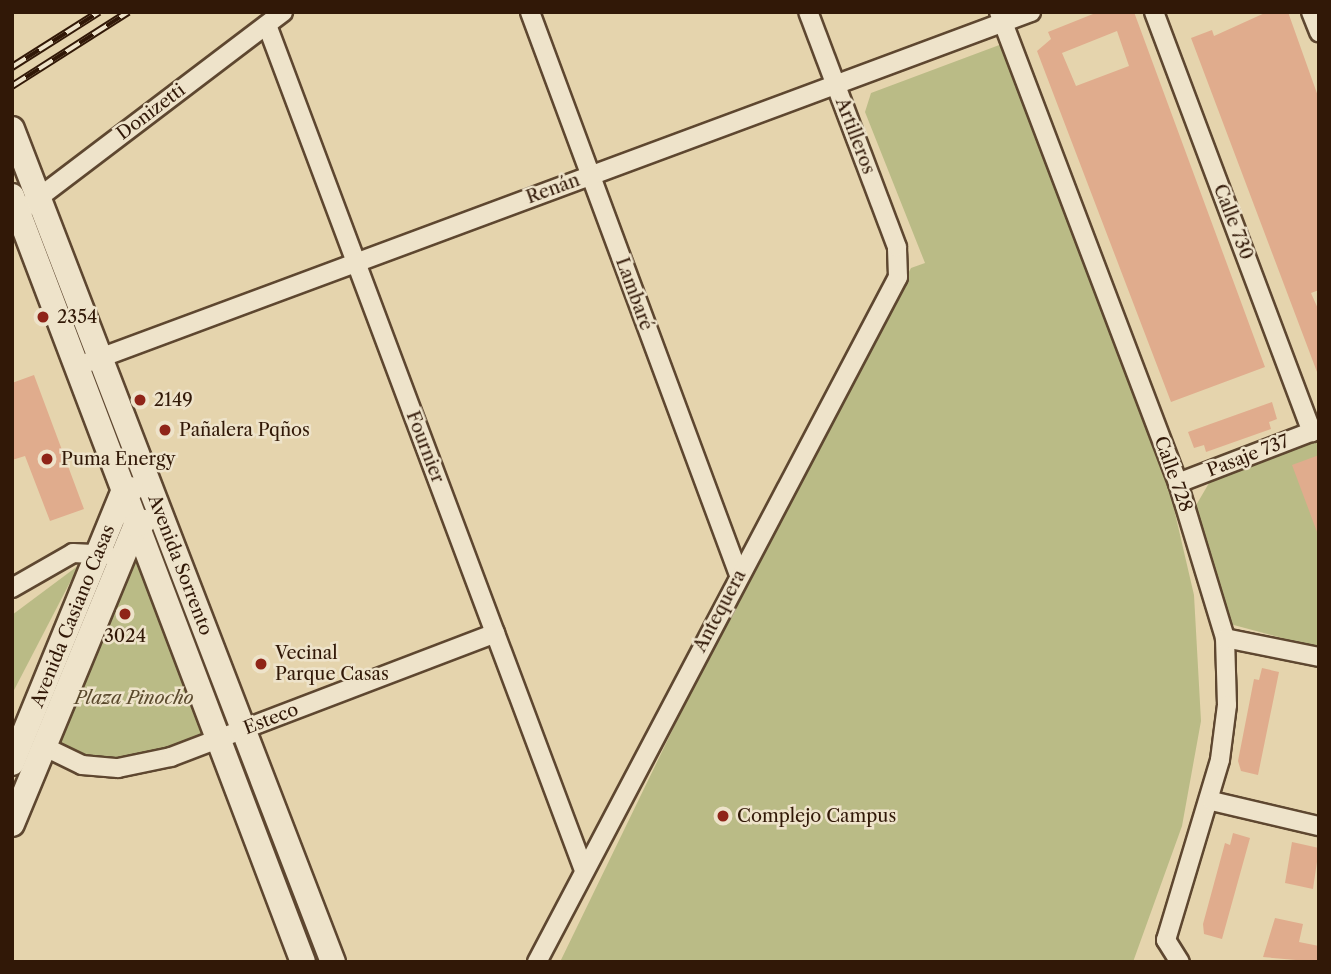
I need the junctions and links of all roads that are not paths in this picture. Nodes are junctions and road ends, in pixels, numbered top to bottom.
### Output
1 (283, 12) edge
2 (530, 12) edge
3 (808, 12) edge
4 (1031, 12) edge
5 (1154, 12) edge
6 (1311, 12) edge
7 (1001, 17) edge
8 (267, 25) junction
9 (1319, 32) edge
10 (835, 84) junction
11 (12, 129) edge
12 (590, 175) junction
13 (39, 198) junction
14 (15, 204) edge
15 (900, 261) joint
16 (356, 263) junction
17 (101, 358) junction
18 (76, 367) junction
19 (1315, 431) edge
20 (1178, 482) junction
21 (149, 483) junction
22 (123, 492) junction
23 (161, 515) junction
24 (136, 525) junction
25 (111, 557) junction
26 (739, 575) junction
27 (12, 588) edge
28 (495, 633) junction
29 (1225, 638) junction
30 (1319, 657) edge
31 (243, 729) junction
32 (218, 739) junction
33 (44, 747) junction
34 (12, 763) edge
35 (1212, 801) junction
36 (12, 824) edge
37 (1319, 826) edge
38 (583, 870) junction
39 (1174, 956) edge
40 (303, 962) edge
41 (333, 962) edge
42 (537, 962) edge

1 - 8 street, Donizetti
2 - 12 street, Lambaré
3 - 10 street, Artilleros
4 - 7 street, Renán
5 - 19 street, Calle 730
6 - 9 street
7 - 10 street, Renán
7 - 20 street, Calle 728
8 - 13 street, Donizetti
8 - 16 street, Fournier
10 - 12 street, Renán
10 - 15 street, Artilleros
11 - 13 main road, Avenida Sorrento
12 - 16 street, Renán
12 - 26 street, Lambaré
13 - 14 street, Donizetti
13 - 17 main road, Avenida Sorrento
14 - 18 main road, Avenida Sorrento
15 - 26 street, Antequera
16 - 17 street, Renán
16 - 28 street, Fournier
17 - 18 street, Renán
17 - 21 main road, Avenida Sorrento
18 - 22 main road, Avenida Sorrento
19 - 20 street, Pasaje 737
20 - 29 street, Calle 728
21 - 22 main road
21 - 23 main road, Avenida Sorrento
22 - 24 main road, Avenida Sorrento
22 - 25 main road, Avenida Casiano Casas
23 - 24 main road, Avenida Casiano Casas
23 - 31 main road, Avenida Sorrento
24 - 25 main road, Avenida Casiano Casas
24 - 32 main road, Avenida Sorrento
25 - 27 street
25 - 33 main road, Avenida Casiano Casas
25 - 34 main road, Avenida Casiano Casas
26 - 38 street, Antequera
28 - 31 street, Esteco
28 - 38 street, Fournier
29 - 30 street
29 - 35 street, Calle 728
31 - 32 street, Esteco
31 - 41 main road, Avenida Sorrento
32 - 33 street, Esteco
32 - 40 main road, Avenida Sorrento
33 - 36 main road, Avenida Casiano Casas
35 - 37 street
35 - 39 street, Calle 728
38 - 42 street, Antequera

